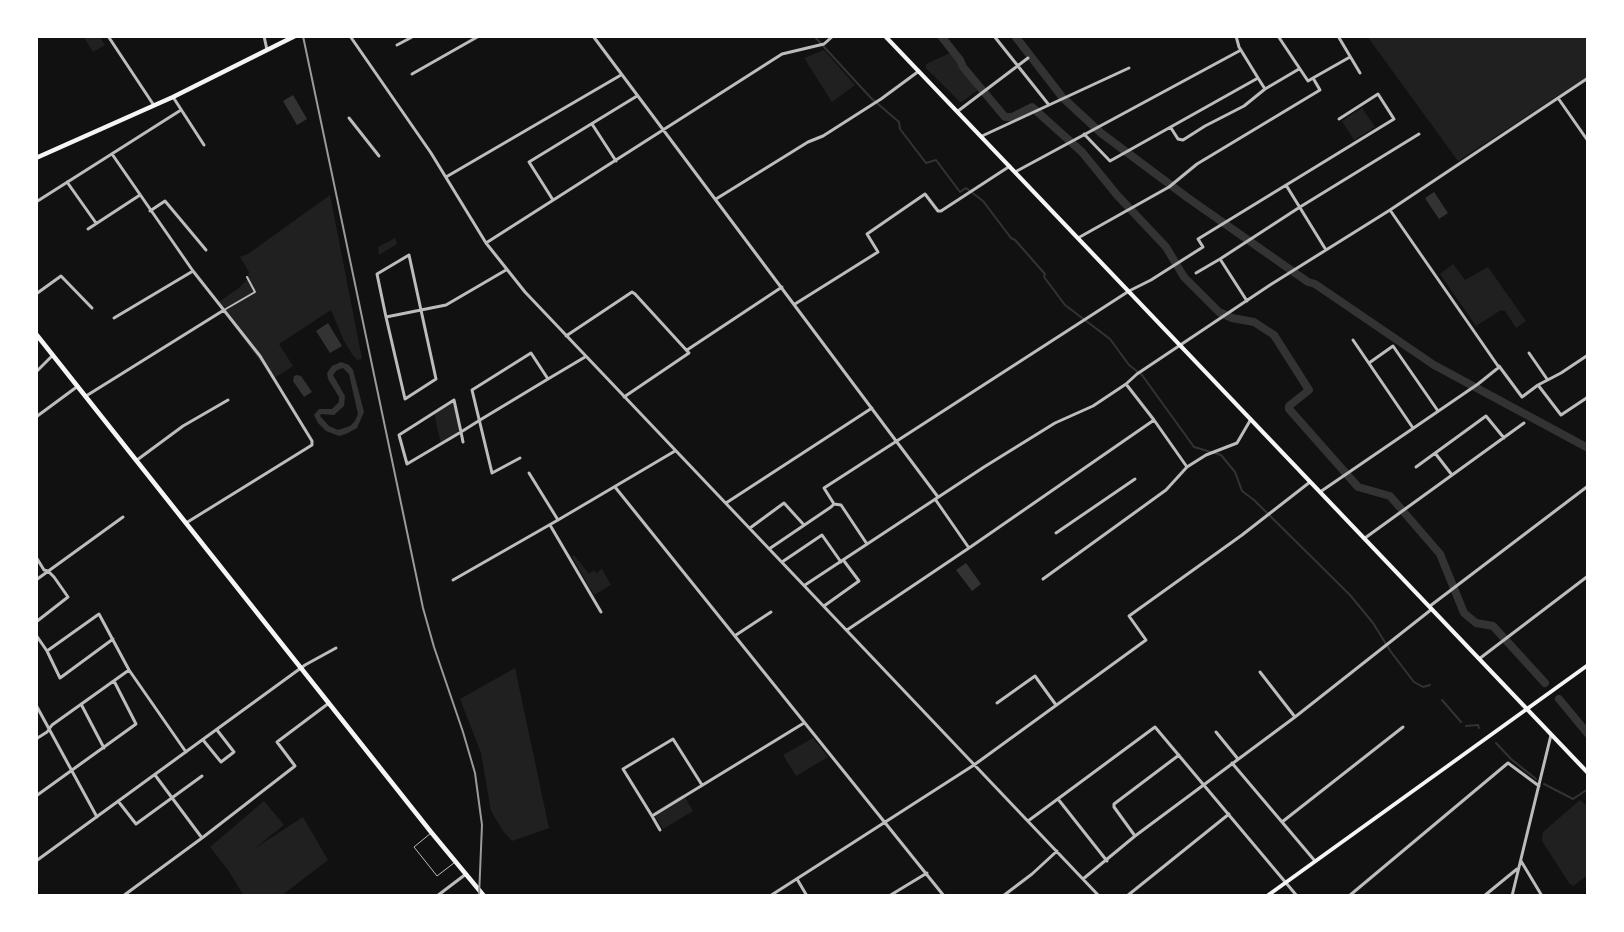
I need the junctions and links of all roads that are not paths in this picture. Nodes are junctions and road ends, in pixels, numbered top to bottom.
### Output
1 (108, 36) edge
2 (264, 36) edge
3 (295, 36) edge
4 (350, 36) edge
5 (414, 36) edge
6 (479, 36) edge
7 (593, 36) edge
8 (833, 36) edge
9 (994, 36) edge
10 (1236, 36) edge
11 (1278, 36) edge
12 (1338, 36) edge
13 (886, 37) edge
14 (398, 45) dead end
15 (267, 50) junction
16 (1241, 50) junction
17 (1350, 57) junction
18 (1028, 58) dead end
19 (1018, 65) junction
20 (1129, 68) dead end
21 (1299, 69) junction
22 (919, 71) junction
23 (1360, 73) dead end
24 (412, 74) dead end
25 (621, 75) junction
26 (1258, 78) junction
27 (1313, 78) junction
28 (1588, 78) edge
29 (1265, 90) junction
30 (637, 96) junction
31 (173, 97) junction
32 (1558, 98) junction
33 (153, 104) junction
34 (1049, 105) junction
35 (181, 110) junction
36 (958, 111) junction
37 (349, 118) dead end
38 (1339, 119) dead end
39 (592, 124) junction
40 (1171, 128) junction
41 (663, 130) junction
42 (1084, 134) junction
43 (1419, 134) dead end
44 (982, 136) junction
45 (1588, 141) edge
46 (204, 145) dead end
47 (112, 154) junction
48 (379, 156) dead end
49 (36, 158) edge
50 (616, 161) junction
51 (1010, 166) junction
52 (1015, 172) junction
53 (446, 178) junction
54 (67, 182) junction
55 (1286, 185) junction
56 (140, 195) junction
57 (716, 199) junction
58 (553, 200) junction
59 (36, 202) edge
60 (1300, 207) junction
61 (1390, 210) junction
62 (150, 211) junction
63 (96, 223) junction
64 (88, 229) dead end
65 (1078, 238) junction
66 (486, 243) junction
67 (206, 250) dead end
68 (1326, 250) junction
69 (1220, 259) junction
70 (506, 270) junction
71 (193, 271) junction
72 (1196, 272) dead end
73 (247, 277) dead end
74 (782, 286) junction
75 (1129, 291) junction
76 (36, 294) edge
77 (1247, 301) junction
78 (795, 304) junction
79 (92, 308) dead end
80 (224, 310) junction
81 (422, 310) junction
82 (386, 317) junction
83 (114, 318) dead end
84 (36, 334) edge
85 (566, 336) junction
86 (1353, 340) dead end
87 (1181, 345) junction
88 (687, 350) junction
89 (1529, 353) dead end
90 (53, 355) junction
91 (1588, 355) edge
92 (586, 357) junction
93 (1369, 363) junction
94 (1498, 366) junction
95 (36, 372) edge
96 (548, 379) junction
97 (1547, 379) junction
98 (1126, 384) junction
99 (1538, 384) junction
100 (78, 386) junction
101 (86, 396) junction
102 (624, 397) junction
103 (1588, 397) edge
104 (228, 400) dead end
105 (872, 408) junction
106 (1438, 411) junction
107 (36, 416) edge
108 (1250, 419) junction
109 (480, 420) junction
110 (1154, 420) junction
111 (1524, 424) dead end
112 (1413, 428) junction
113 (461, 432) junction
114 (1504, 438) junction
115 (897, 441) junction
116 (463, 442) dead end
117 (675, 451) junction
118 (1435, 453) junction
119 (520, 458) dead end
120 (137, 460) junction
121 (1186, 467) junction
122 (1416, 467) dead end
123 (529, 473) dead end
124 (1452, 475) junction
125 (1135, 479) dead end
126 (1310, 482) junction
127 (1588, 486) edge
128 (615, 487) junction
129 (1320, 492) junction
130 (937, 498) junction
131 (726, 503) junction
132 (834, 504) junction
133 (123, 517) dead end
134 (558, 520) junction
135 (186, 522) junction
136 (550, 525) junction
137 (804, 525) junction
138 (750, 528) junction
139 (1056, 533) dead end
140 (1365, 538) junction
141 (867, 544) junction
142 (769, 548) junction
143 (970, 548) junction
144 (36, 557) edge
145 (843, 561) junction
146 (782, 562) junction
147 (48, 572) junction
148 (1588, 576) edge
149 (1043, 579) dead end
150 (36, 580) edge
151 (452, 580) dead end
152 (805, 585) junction
153 (824, 606) junction
154 (1431, 608) junction
155 (601, 612) dead end
156 (772, 612) dead end
157 (36, 622) edge
158 (847, 630) junction
159 (736, 635) junction
160 (36, 636) edge
161 (113, 640) junction
162 (336, 648) dead end
163 (47, 651) junction
164 (1479, 658) junction
165 (1588, 665) edge
166 (301, 668) junction
167 (129, 670) junction
168 (1260, 672) dead end
169 (114, 681) junction
170 (329, 703) junction
171 (997, 703) dead end
172 (81, 704) junction
173 (36, 705) edge
174 (1056, 705) junction
175 (1527, 709) junction
176 (1295, 717) junction
177 (804, 723) junction
178 (1403, 727) dead end
179 (50, 729) junction
180 (216, 730) junction
181 (1216, 732) dead end
182 (1551, 734) junction
183 (36, 739) edge
184 (203, 740) junction
185 (104, 748) junction
186 (186, 752) junction
187 (1179, 755) junction
188 (1238, 759) junction
189 (1232, 764) junction
190 (974, 765) junction
191 (72, 770) junction
192 (1588, 773) edge
193 (155, 775) junction
194 (202, 776) dead end
195 (1204, 784) junction
196 (702, 785) junction
197 (1539, 786) junction
198 (36, 790) edge
199 (38, 795) edge
200 (172, 799) junction
201 (1058, 799) junction
202 (118, 801) junction
203 (1229, 814) junction
204 (652, 816) junction
205 (97, 817) junction
206 (1028, 821) junction
207 (886, 822) junction
208 (1282, 822) junction
209 (660, 830) dead end
210 (431, 832) junction
211 (1135, 836) junction
212 (202, 838) junction
213 (1057, 851) junction
214 (36, 861) edge
215 (1107, 861) junction
216 (1315, 861) junction
217 (1520, 861) junction
218 (456, 862) junction
219 (1519, 866) junction
220 (927, 873) junction
221 (466, 874) junction
222 (796, 879) junction
223 (1084, 879) junction
224 (1286, 882) junction
225 (123, 896) edge
226 (436, 896) edge
227 (484, 896) edge
228 (770, 896) edge
229 (807, 896) edge
230 (889, 896) edge
231 (944, 896) edge
232 (1003, 896) edge
233 (1099, 896) edge
234 (1127, 896) edge
235 (1267, 896) edge
236 (1297, 896) edge
237 (1349, 896) edge
238 (1484, 896) edge
239 (1512, 896) edge
240 (1542, 896) edge

1 - 33 street
2 - 15 street
3 - 15 main road
4 - 53 street
5 - 14 street
6 - 24 street
7 - 25 street
8 - 41 street
9 - 19 street
10 - 16 street
11 - 21 street
12 - 17 street
13 - 22 main road
15 - 31 main road
16 - 26 street
16 - 42 street
17 - 23 street
17 - 27 street
18 - 19 street
19 - 34 street
19 - 36 street
20 - 34 street
21 - 27 street
21 - 29 street
22 - 36 main road
22 - 57 street
25 - 30 street
25 - 53 street
26 - 29 street
26 - 40 street
27 - 65 street
28 - 32 street
29 - 40 street
30 - 39 street
30 - 41 street
31 - 33 main road
31 - 35 street
32 - 45 street
32 - 61 street
33 - 49 main road
34 - 44 street
35 - 46 street
35 - 47 street
36 - 44 main road
37 - 48 street
38 - 55 street
39 - 50 street
39 - 58 street
40 - 42 street
41 - 50 street
41 - 57 street
42 - 52 street
43 - 60 street
44 - 51 main road
47 - 54 street
47 - 56 street
50 - 58 street
51 - 52 main road
51 - 78 street
52 - 65 main road
53 - 66 street
54 - 59 street
54 - 63 street
55 - 60 street
55 - 75 street
56 - 62 street
56 - 63 street
57 - 74 street
58 - 66 street
60 - 68 street
60 - 69 street
61 - 68 street
61 - 94 street
62 - 67 street
62 - 71 street
63 - 64 street
65 - 75 main road
66 - 70 street
68 - 77 street
69 - 72 street
69 - 77 street
70 - 81 street
70 - 85 street
71 - 80 street
71 - 83 street
73 - 80 street
74 - 78 street
74 - 88 street
75 - 87 main road
75 - 115 street
76 - 79 street
77 - 87 street
78 - 105 street
80 - 101 street
80 - 135 street
81 - 82 street
81 - 82 street
81 - 82 street
84 - 90 main road
85 - 88 street
85 - 92 street
86 - 93 street
87 - 98 street
87 - 108 main road
88 - 102 street
89 - 97 street
90 - 95 street
90 - 100 main road
91 - 97 street
92 - 96 street
92 - 102 street
93 - 106 street
93 - 112 street
94 - 99 street
94 - 106 street
96 - 109 street
96 - 109 street
97 - 99 street
98 - 110 street
98 - 130 street
99 - 103 street
100 - 101 main road
100 - 107 street
101 - 120 main road
102 - 117 street
104 - 120 street
105 - 115 street
105 - 131 street
106 - 112 street
108 - 121 street
108 - 126 main road
109 - 113 street
109 - 119 street
110 - 121 street
110 - 143 street
111 - 114 street
112 - 129 street
113 - 113 street
113 - 116 street
114 - 118 street
114 - 124 street
115 - 130 street
115 - 132 street
117 - 128 street
117 - 131 street
118 - 122 street
118 - 124 street
120 - 135 main road
121 - 149 street
123 - 134 street
124 - 140 street
125 - 139 street
126 - 129 main road
126 - 174 street
127 - 154 street
128 - 134 street
128 - 159 street
129 - 140 main road
130 - 141 street
130 - 143 street
131 - 138 street
132 - 137 street
132 - 141 street
133 - 147 street
134 - 136 street
135 - 166 main road
136 - 151 street
136 - 155 street
137 - 138 street
137 - 142 street
138 - 142 street
140 - 154 main road
141 - 145 street
142 - 146 street
143 - 158 street
144 - 147 street
145 - 146 street
145 - 152 street
145 - 153 street
146 - 152 street
147 - 150 street
147 - 157 street
148 - 164 street
152 - 153 street
153 - 158 street
154 - 164 main road
154 - 176 street
156 - 159 street
158 - 190 street
159 - 177 street
160 - 163 street
161 - 163 street
161 - 163 street
161 - 167 street
162 - 166 street
164 - 175 main road
165 - 175 main road
166 - 170 main road
166 - 180 street
167 - 169 street
167 - 186 street
168 - 176 street
169 - 172 street
169 - 185 street
170 - 210 main road
170 - 212 street
171 - 174 street
172 - 179 street
172 - 185 street
173 - 179 street
174 - 190 street
175 - 182 main road
175 - 216 main road
176 - 188 street
177 - 196 street
177 - 207 street
178 - 208 street
179 - 183 street
179 - 191 street
180 - 184 street
180 - 184 street
181 - 188 street
182 - 192 main road
182 - 197 street
184 - 186 street
185 - 191 street
186 - 193 street
187 - 195 street
187 - 201 street
187 - 211 street
188 - 189 street
189 - 195 street
189 - 208 street
190 - 206 street
190 - 207 street
191 - 199 street
191 - 205 street
193 - 200 street
193 - 202 street
194 - 200 street
195 - 203 street
195 - 211 street
196 - 204 street
196 - 204 street
197 - 217 street
197 - 237 street
198 - 199 street
200 - 202 street
200 - 212 street
201 - 206 street
201 - 215 street
202 - 205 street
203 - 224 street
203 - 234 street
204 - 209 street
205 - 214 street
206 - 213 street
207 - 220 street
207 - 222 street
208 - 216 street
210 - 218 main road
210 - 218 lane
211 - 215 street
212 - 225 street
213 - 223 street
213 - 232 street
215 - 223 street
216 - 224 main road
217 - 219 street
217 - 240 street
218 - 221 main road
219 - 238 street
219 - 239 street
220 - 230 street
220 - 231 street
221 - 226 street
221 - 227 main road
222 - 228 street
222 - 229 street
223 - 233 street
224 - 235 main road
224 - 236 street

